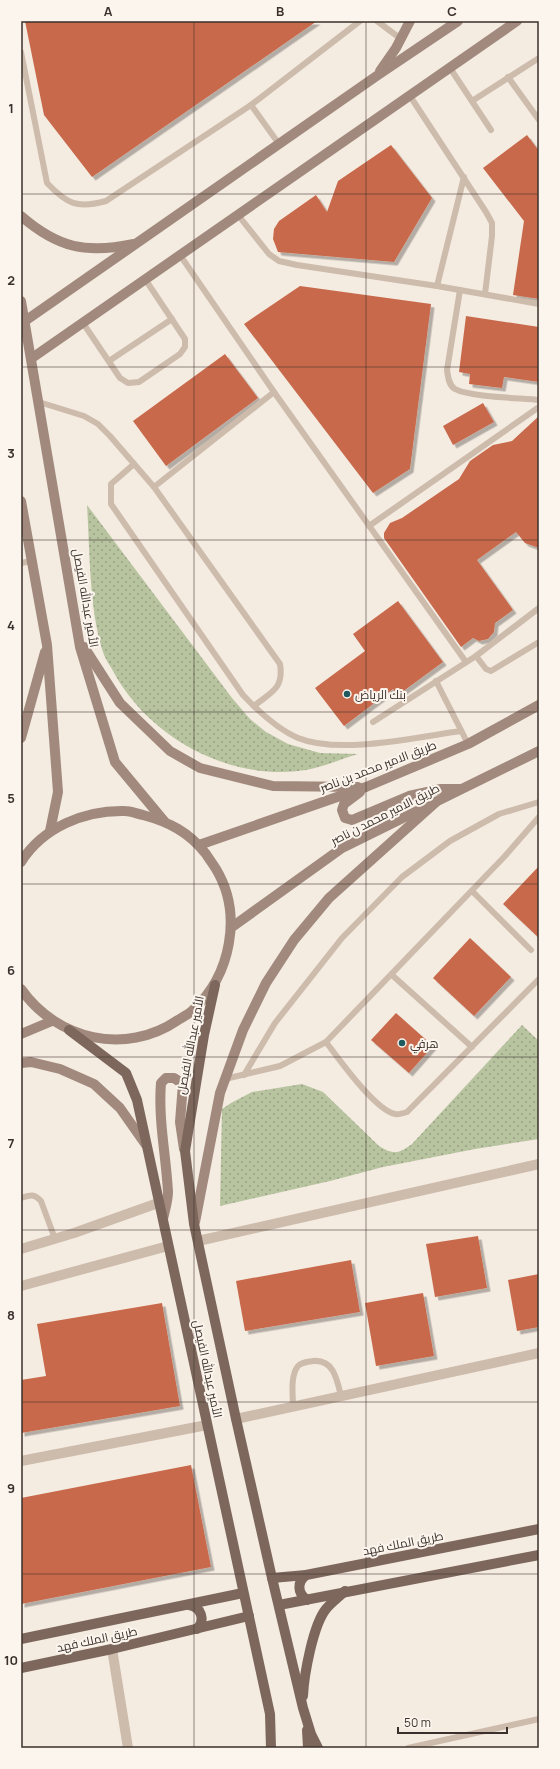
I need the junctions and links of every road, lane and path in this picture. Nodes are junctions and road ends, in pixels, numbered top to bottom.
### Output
1 (360, 21) edge
2 (377, 21) edge
3 (410, 21) edge
4 (458, 21) edge
5 (517, 21) edge
6 (401, 39) junction
7 (21, 52) edge
8 (539, 58) edge
9 (450, 68) junction
10 (378, 75) junction
11 (508, 77) junction
12 (410, 96) junction
13 (472, 101) junction
14 (250, 105) junction
15 (539, 120) edge
16 (491, 130) dead end
17 (279, 144) junction
18 (464, 177) junction
19 (238, 215) junction
20 (21, 216) edge
21 (138, 243) junction
22 (180, 255) junction
23 (146, 279) junction
24 (437, 286) junction
25 (460, 290) junction
26 (485, 294) junction
27 (21, 300) edge
28 (539, 304) edge
29 (172, 319) junction
30 (25, 321) junction
31 (83, 323) junction
32 (32, 358) junction
33 (109, 361) junction
34 (274, 392) junction
35 (539, 400) edge
36 (39, 402) junction
37 (539, 407) edge
38 (134, 464) junction
39 (154, 488) junction
40 (21, 501) edge
41 (369, 526) junction
42 (32, 561) junction
43 (21, 563) edge
44 (539, 608) edge
45 (79, 638) junction
46 (539, 642) edge
47 (47, 645) junction
48 (476, 656) junction
49 (466, 662) junction
50 (436, 681) junction
51 (539, 705) edge
52 (254, 706) junction
53 (372, 722) dead end
54 (461, 731) junction
55 (21, 738) edge
56 (468, 744) junction
57 (539, 751) edge
58 (366, 787) junction
59 (463, 789) junction
60 (436, 802) junction
61 (539, 802) edge
62 (539, 816) edge
63 (164, 821) junction
64 (50, 831) junction
65 (199, 845) junction
66 (24, 852) edge
67 (21, 862) edge
68 (472, 891) junction
69 (232, 927) junction
70 (530, 950) dead end
71 (392, 975) junction
72 (539, 978) edge
73 (215, 985) junction
74 (21, 989) edge
75 (52, 1021) junction
76 (69, 1030) junction
77 (21, 1034) edge
78 (326, 1042) junction
79 (472, 1047) junction
80 (21, 1063) edge
81 (244, 1075) junction
82 (225, 1079) junction
83 (146, 1145) junction
84 (185, 1151) junction
85 (539, 1164) edge
86 (21, 1198) edge
87 (158, 1203) junction
88 (163, 1223) junction
89 (194, 1224) junction
90 (55, 1239) junction
91 (198, 1241) junction
92 (168, 1246) junction
93 (21, 1249) edge
94 (21, 1286) edge
95 (539, 1352) edge
96 (341, 1396) junction
97 (293, 1406) junction
98 (236, 1419) junction
99 (207, 1425) junction
100 (21, 1462) edge
101 (539, 1529) edge
102 (539, 1555) edge
103 (306, 1575) junction
104 (272, 1578) junction
105 (345, 1591) junction
106 (243, 1593) junction
107 (307, 1600) junction
108 (189, 1605) junction
109 (279, 1605) junction
110 (249, 1616) junction
111 (197, 1629) junction
112 (21, 1639) edge
113 (112, 1649) junction
114 (21, 1668) edge
115 (303, 1708) junction
116 (539, 1719) edge
117 (307, 1720) junction
118 (272, 1746) edge
119 (128, 1748) edge
120 (308, 1748) edge
121 (318, 1748) edge
122 (408, 1748) edge

1 - 14 lane
2 - 6 lane
3 - 6 street
4 - 10 street
5 - 9 street
6 - 10 street
7 - 14 lane
8 - 11 lane
9 - 12 street
9 - 13 lane
10 - 17 street
11 - 13 lane
11 - 15 lane
12 - 18 lane
12 - 19 street
13 - 16 lane
14 - 17 lane
17 - 21 street
18 - 24 lane
18 - 26 lane
19 - 22 street
19 - 24 lane
20 - 21 street
21 - 30 street
22 - 23 street
22 - 34 lane
23 - 29 lane
23 - 31 street
24 - 25 lane
25 - 26 lane
25 - 35 lane
26 - 28 lane
27 - 30 street
29 - 33 lane
29 - 33 lane
30 - 32 street, الأمير عبدالله الفيصل
31 - 32 street
31 - 33 lane
32 - 36 street, الأمير عبدالله الفيصل
34 - 39 lane
34 - 41 lane
36 - 38 lane
36 - 45 street, الأمير عبدالله الفيصل
37 - 41 lane
38 - 39 lane
38 - 52 lane
39 - 52 lane
40 - 42 street
41 - 49 lane
42 - 43 lane
42 - 47 street
44 - 48 lane
45 - 58 street
45 - 63 street, الأمير عبدالله الفيصل
46 - 48 lane
47 - 55 street
47 - 64 street
48 - 49 lane
49 - 50 lane
50 - 53 lane
50 - 54 lane
51 - 56 street, طريق الامير محمد بن ناصر
52 - 54 lane
54 - 56 lane
56 - 58 street, طريق الامير محمد بن ناصر
57 - 59 street, طريق الامير محمد ن ناصر
58 - 59 street
58 - 65 street, طريق الامير محمد بن ناصر
59 - 60 street, طريق الامير محمد ن ناصر
60 - 69 street, طريق الامير محمد ن ناصر
60 - 82 street
61 - 81 lane
62 - 68 lane
63 - 64 street
63 - 65 street
64 - 66 street
65 - 69 street
66 - 67 street
68 - 70 lane
68 - 71 lane
69 - 73 street
71 - 78 lane
71 - 79 lane
72 - 79 lane
73 - 76 street
73 - 84 main road, الأمير عبدالله الفيصل
74 - 75 street
75 - 76 street
75 - 77 street
76 - 83 main road, الأمير عبدالله الفيصل
78 - 79 lane
78 - 81 lane
80 - 83 street
81 - 82 lane
82 - 89 street
83 - 87 main road, الأمير عبدالله الفيصل
84 - 88 street
84 - 89 main road, الأمير عبدالله الفيصل
85 - 91 street
86 - 90 lane
87 - 88 main road, الأمير عبدالله الفيصل
87 - 90 street
88 - 92 main road, الأمير عبدالله الفيصل
89 - 91 main road, الأمير عبدالله الفيصل
90 - 93 street
91 - 98 main road, الأمير عبدالله الفيصل
92 - 94 street
92 - 99 main road, الأمير عبدالله الفيصل
95 - 96 street
96 - 97 street
96 - 97 lane
97 - 98 street
98 - 104 main road, الأمير عبدالله الفيصل
99 - 100 street
99 - 106 main road, الأمير عبدالله الفيصل
101 - 103 main road, طريق الملك فهد
102 - 105 main road
103 - 104 main road, طريق الملك فهد
103 - 107 main road
104 - 109 main road, الأمير عبدالله الفيصل
105 - 107 main road
105 - 115 main road
106 - 108 main road, طريق الملك فهد
106 - 110 main road, الأمير عبدالله الفيصل
107 - 109 main road
108 - 111 main road
108 - 112 main road, طريق الملك فهد
109 - 115 main road, الأمير عبدالله الفيصل
110 - 111 main road, طريق الملك فهد
110 - 118 main road, الأمير عبدالله الفيصل
111 - 113 main road, طريق الملك فهد
113 - 114 main road, طريق الملك فهد
113 - 119 street
115 - 117 main road, الأمير عبدالله الفيصل
116 - 122 lane
117 - 120 main road
117 - 121 main road, الأمير عبدالله الفيصل

